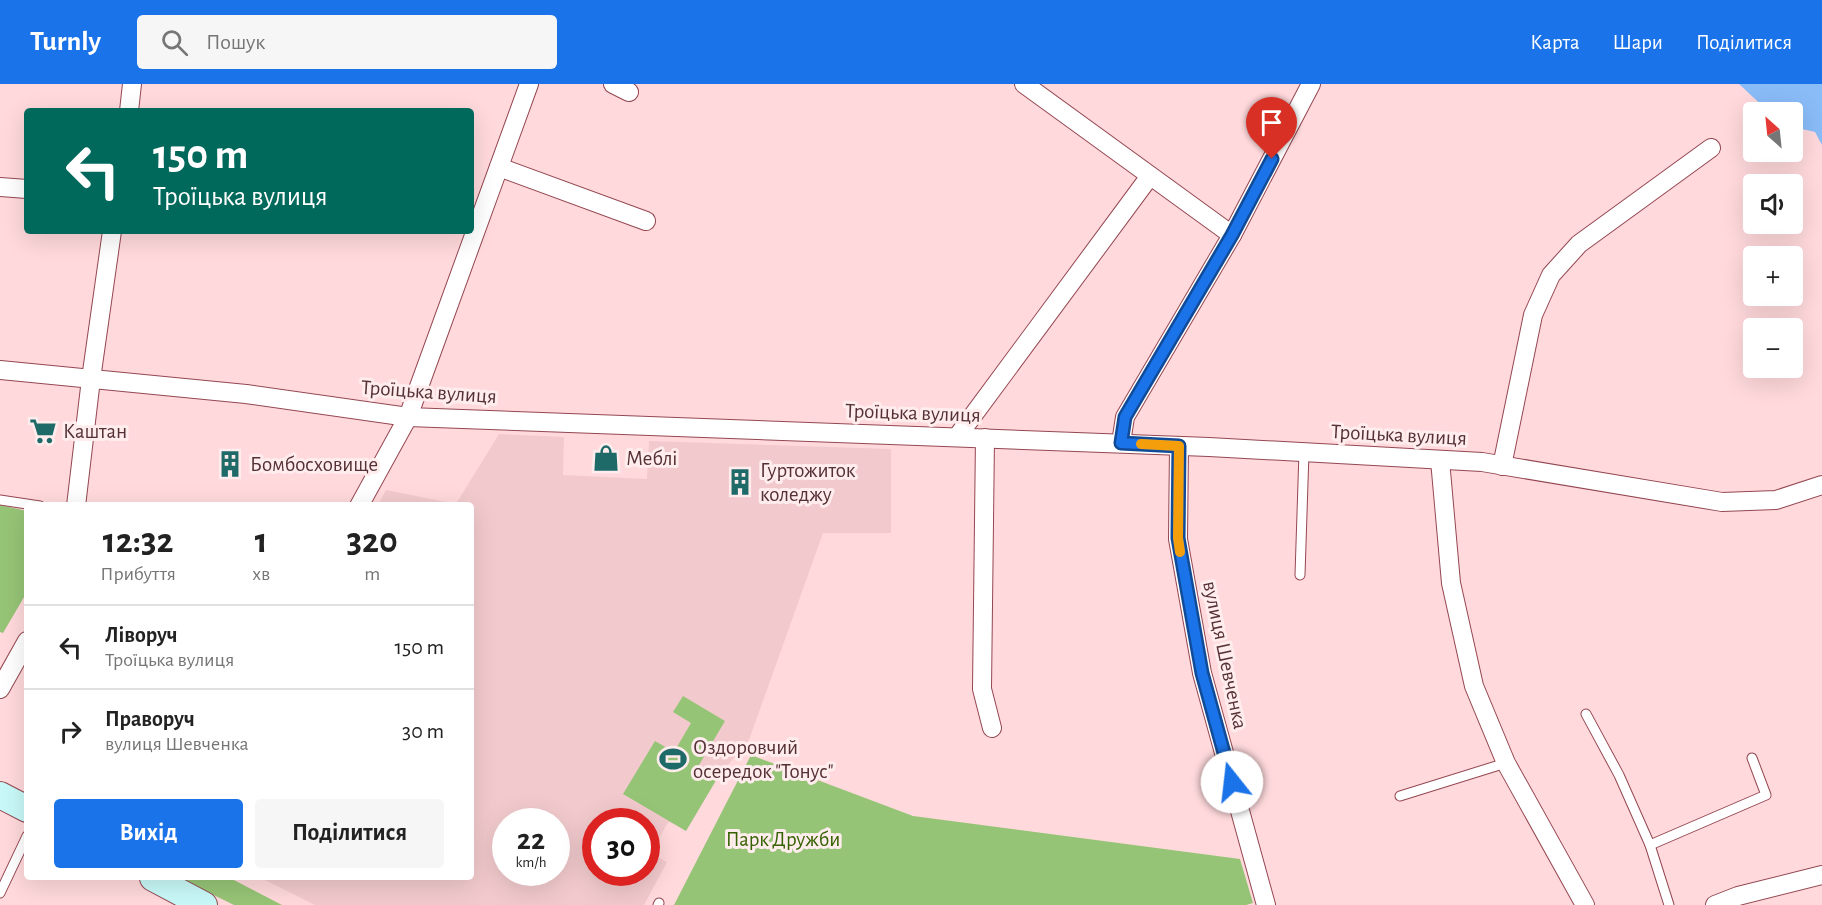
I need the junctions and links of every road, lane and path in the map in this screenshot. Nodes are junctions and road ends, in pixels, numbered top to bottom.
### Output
1 (132, 84) edge
2 (529, 84) edge
3 (1024, 84) edge
4 (1311, 84) edge
5 (129, 108) edge
6 (1711, 148) dead end
7 (499, 167) junction
8 (1150, 176) junction
9 (0, 187) edge
10 (24, 189) edge
11 (646, 221) dead end
12 (111, 234) edge
13 (1232, 235) junction
14 (0, 370) edge
15 (90, 379) junction
16 (408, 417) junction
17 (957, 437) junction
18 (985, 438) junction
19 (1121, 443) junction
20 (1179, 446) junction
21 (1304, 452) junction
22 (1440, 460) junction
23 (1502, 466) junction
24 (1822, 485) edge
25 (0, 500) edge
26 (76, 502) edge
27 (361, 502) edge
28 (24, 504) edge
29 (1300, 575) dead end
30 (24, 646) edge
31 (0, 689) edge
32 (1586, 714) dead end
33 (992, 728) dead end
34 (1752, 758) dead end
35 (1506, 763) junction
36 (0, 795) edge
37 (1400, 796) dead end
38 (24, 807) edge
39 (24, 842) edge
40 (1650, 845) junction
41 (1822, 875) edge
42 (159, 880) edge
43 (0, 893) edge
44 (204, 905) edge
45 (1266, 905) edge
46 (1586, 905) edge
47 (1669, 905) edge
48 (1715, 905) edge

1 - 5 street
2 - 7 street
3 - 8 street
4 - 13 street
6 - 23 street
7 - 11 street
7 - 16 street
8 - 13 street
8 - 17 street
9 - 10 street
12 - 15 street
13 - 19 street
14 - 15 street, Троїцька вулиця
15 - 16 street, Троїцька вулиця
15 - 26 street
16 - 17 street, Троїцька вулиця
16 - 27 street
17 - 18 street, Троїцька вулиця
18 - 19 street, Троїцька вулиця
18 - 33 street
19 - 20 street, Троїцька вулиця
20 - 21 street, Троїцька вулиця
20 - 45 street, вулиця Шевченка
21 - 22 street, Троїцька вулиця
21 - 29 lane
22 - 23 street, Троїцька вулиця
22 - 35 street
23 - 24 street, Троїцька вулиця
25 - 28 lane
30 - 31 street
32 - 40 lane
34 - 40 lane
35 - 37 lane
35 - 46 street
36 - 38 street
39 - 43 lane
40 - 47 lane
41 - 48 street
42 - 44 street

